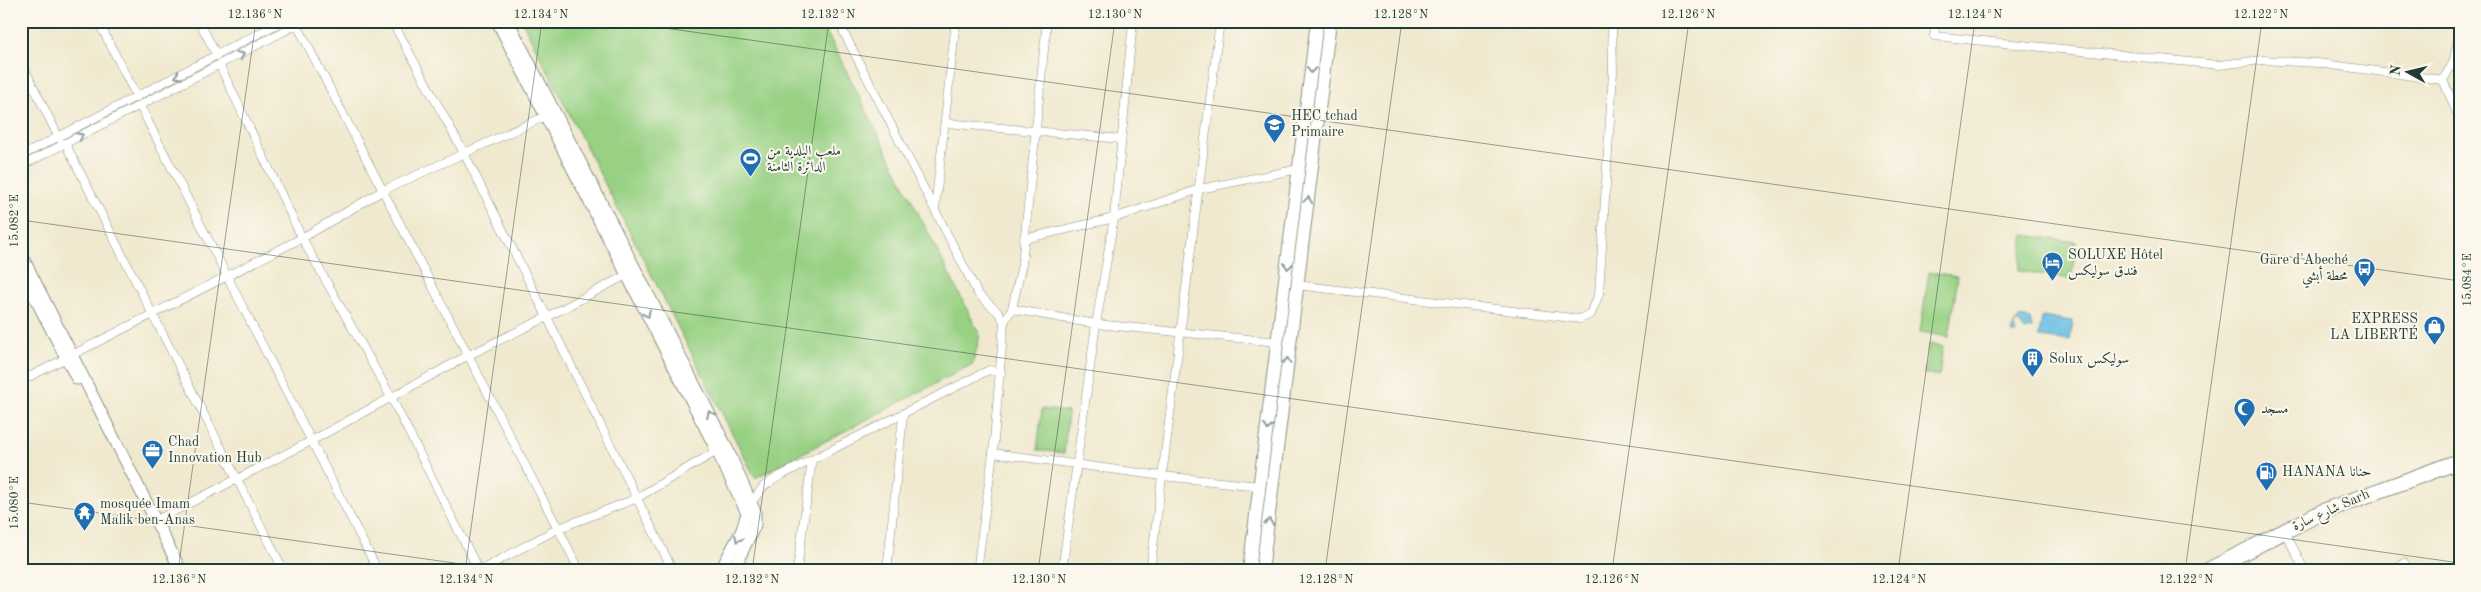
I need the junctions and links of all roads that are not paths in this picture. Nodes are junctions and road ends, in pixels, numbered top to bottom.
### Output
1 (98, 21) edge
2 (199, 21) edge
3 (283, 21) edge
4 (392, 21) edge
5 (497, 21) edge
6 (508, 21) edge
7 (838, 21) edge
8 (956, 21) edge
9 (1048, 21) edge
10 (1133, 21) edge
11 (1220, 21) edge
12 (1317, 21) edge
13 (1330, 21) edge
14 (1612, 21) edge
15 (1936, 21) edge
16 (301, 23) edge
17 (2460, 23) edge
18 (217, 56) junction
19 (21, 62) edge
20 (220, 66) junction
21 (2442, 80) junction
22 (137, 97) junction
23 (140, 106) junction
24 (2456, 106) edge
25 (550, 114) junction
26 (2460, 120) edge
27 (946, 123) junction
28 (1035, 133) junction
29 (1121, 140) junction
30 (62, 141) junction
31 (464, 153) junction
32 (21, 156) edge
33 (21, 166) edge
34 (1299, 169) junction
35 (1200, 189) junction
36 (382, 191) junction
37 (935, 209) junction
38 (1114, 218) junction
39 (302, 238) junction
40 (1024, 239) junction
41 (21, 254) edge
42 (21, 271) edge
43 (631, 272) junction
44 (226, 277) junction
45 (1297, 285) junction
46 (1012, 310) junction
47 (152, 315) junction
48 (547, 317) junction
49 (1004, 322) junction
50 (1096, 324) junction
51 (1180, 332) junction
52 (1278, 342) junction
53 (467, 356) junction
54 (70, 357) junction
55 (1001, 373) junction
56 (21, 381) edge
57 (391, 397) junction
58 (903, 416) junction
59 (311, 441) junction
60 (721, 448) junction
61 (993, 453) junction
62 (812, 460) junction
63 (2460, 460) edge
64 (1076, 464) junction
65 (2460, 467) edge
66 (1162, 476) junction
67 (238, 478) junction
68 (1260, 486) junction
69 (635, 499) junction
70 (751, 503) junction
71 (155, 521) junction
72 (557, 529) junction
73 (2287, 536) junction
74 (2404, 563) dead end
75 (172, 571) edge
76 (181, 571) edge
77 (284, 571) edge
78 (378, 571) edge
79 (479, 571) edge
80 (580, 571) edge
81 (673, 571) edge
82 (720, 571) edge
83 (733, 571) edge
84 (797, 571) edge
85 (888, 571) edge
86 (977, 571) edge
87 (1062, 571) edge
88 (1150, 571) edge
89 (1249, 571) edge
90 (1262, 571) edge
91 (2206, 571) edge
92 (2221, 571) edge
93 (2305, 571) edge
94 (2393, 571) edge

1 - 22 street
2 - 18 street
3 - 18 street
4 - 31 street
5 - 25 street
6 - 25 street
7 - 37 street
8 - 27 street
9 - 28 street
10 - 29 street
11 - 35 street
12 -> 34 main road
45 -> 13 main road
14 - 45 street
15 - 21 street
20 -> 16 street
16 - 36 street
17 - 21 street
18 -> 22 street
19 - 30 street
20 - 23 street
20 - 39 street
21 - 24 street
22 - 30 street
30 -> 23 street
23 - 44 street
24 - 26 street
25 - 31 street
25 - 43 street
27 - 28 street
27 - 37 street
28 - 29 street
28 - 40 street
29 - 38 street
30 - 32 street
30 - 33 street
30 - 47 street
31 - 36 street
31 - 48 street
34 - 35 street
34 -> 52 main road
35 - 38 street
35 - 51 street
36 - 39 street
36 - 53 street
37 - 49 street
38 - 40 street
38 - 50 street
39 - 44 street
39 - 57 street
40 - 46 street
41 - 54 street
42 - 54 street
43 - 48 street
43 - 60 street
44 - 47 street
44 - 59 street
90 -> 45 main road
46 - 49 street
46 - 50 street
47 - 54 street
47 - 67 street
48 - 53 street
48 - 69 street
49 - 55 street
50 - 51 street
50 - 64 street
51 - 52 street
51 - 66 street
52 -> 68 main road
53 - 57 street
53 - 72 street
54 - 56 street
54 - 71 street
54 - 75 street
55 - 58 street
55 - 61 street
57 - 59 street
57 - 79 street
58 - 62 street
58 - 85 street
59 - 67 street
59 - 78 street
60 - 69 street
60 - 70 street
60 -> 82 street
61 - 64 street
61 - 86 street
62 - 70 street
62 - 84 street
63 - 91 highway, شارع سارة Sarh
64 - 66 street
64 - 87 street
65 - 73 highway, شارع سارة Sarh
66 - 68 street
66 - 88 street
67 - 71 street
67 - 77 street
68 - 89 main road
69 - 72 street
69 - 81 street
70 - 83 street
71 - 76 street
72 - 79 street
72 - 80 street
73 - 92 highway, شارع سارة Sarh
73 - 93 street
74 - 94 street

